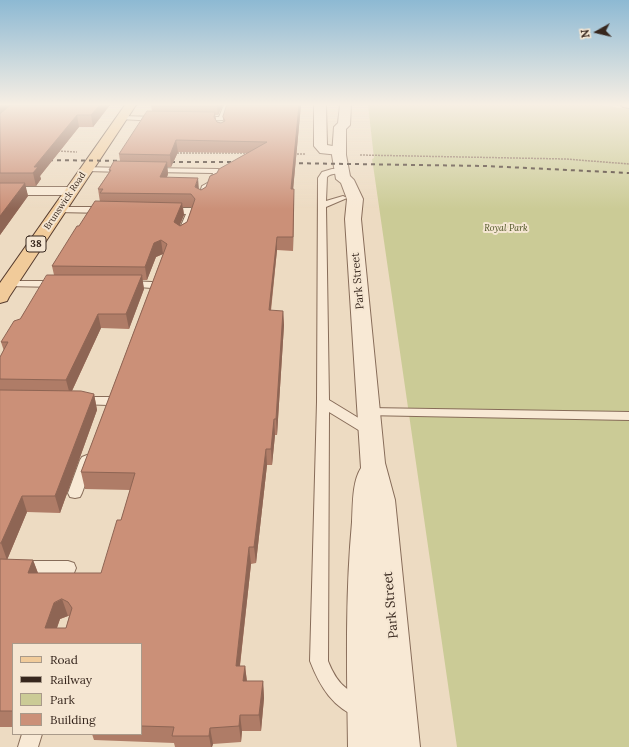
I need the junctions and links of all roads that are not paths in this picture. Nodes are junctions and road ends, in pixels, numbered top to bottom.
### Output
1 (106, 140) edge
2 (321, 140) edge
3 (339, 140) edge
4 (339, 151) junction
5 (86, 170) junction
6 (342, 175) junction
7 (0, 191) edge
8 (72, 191) junction
9 (343, 198) junction
10 (202, 199) edge
11 (322, 206) junction
12 (59, 210) junction
13 (113, 210) edge
14 (160, 211) edge
15 (353, 219) junction
16 (182, 235) edge
17 (157, 272) edge
18 (68, 284) edge
19 (121, 284) edge
20 (152, 285) junction
21 (4, 290) edge
22 (146, 299) edge
23 (114, 387) edge
24 (70, 401) edge
25 (109, 401) junction
26 (323, 402) junction
27 (104, 415) edge
28 (629, 416) edge
29 (369, 422) junction
30 (90, 451) edge
31 (75, 493) dead end
32 (0, 568) edge
33 (68, 568) dead end
34 (387, 726) edge
35 (32, 735) edge
36 (28, 747) edge
37 (366, 747) edge

1 - 5 main road, Brunswick Road / 38
2 - 4 street
3 - 4 street, Park Street
4 - 6 street, Park Street
5 - 8 main road, Brunswick Road / 38
5 - 10 lane
6 - 9 street, Park Street
6 - 11 lane
6 - 15 street, Park Street
7 - 8 street
8 - 12 main road, Brunswick Road / 38
9 - 11 lane
9 - 15 street, Park Street
11 - 26 lane
12 - 13 lane
12 - 21 main road, Brunswick Road / 38
14 - 16 lane
15 - 29 street, Park Street
17 - 20 lane
18 - 21 lane
19 - 20 lane
20 - 22 lane
23 - 25 lane
24 - 25 lane
25 - 27 lane
26 - 29 lane
26 - 34 lane
28 - 29 lane
29 - 34 street, Park Street
30 - 31 lane
32 - 33 lane
34 - 37 street, Park Street
35 - 36 lane

